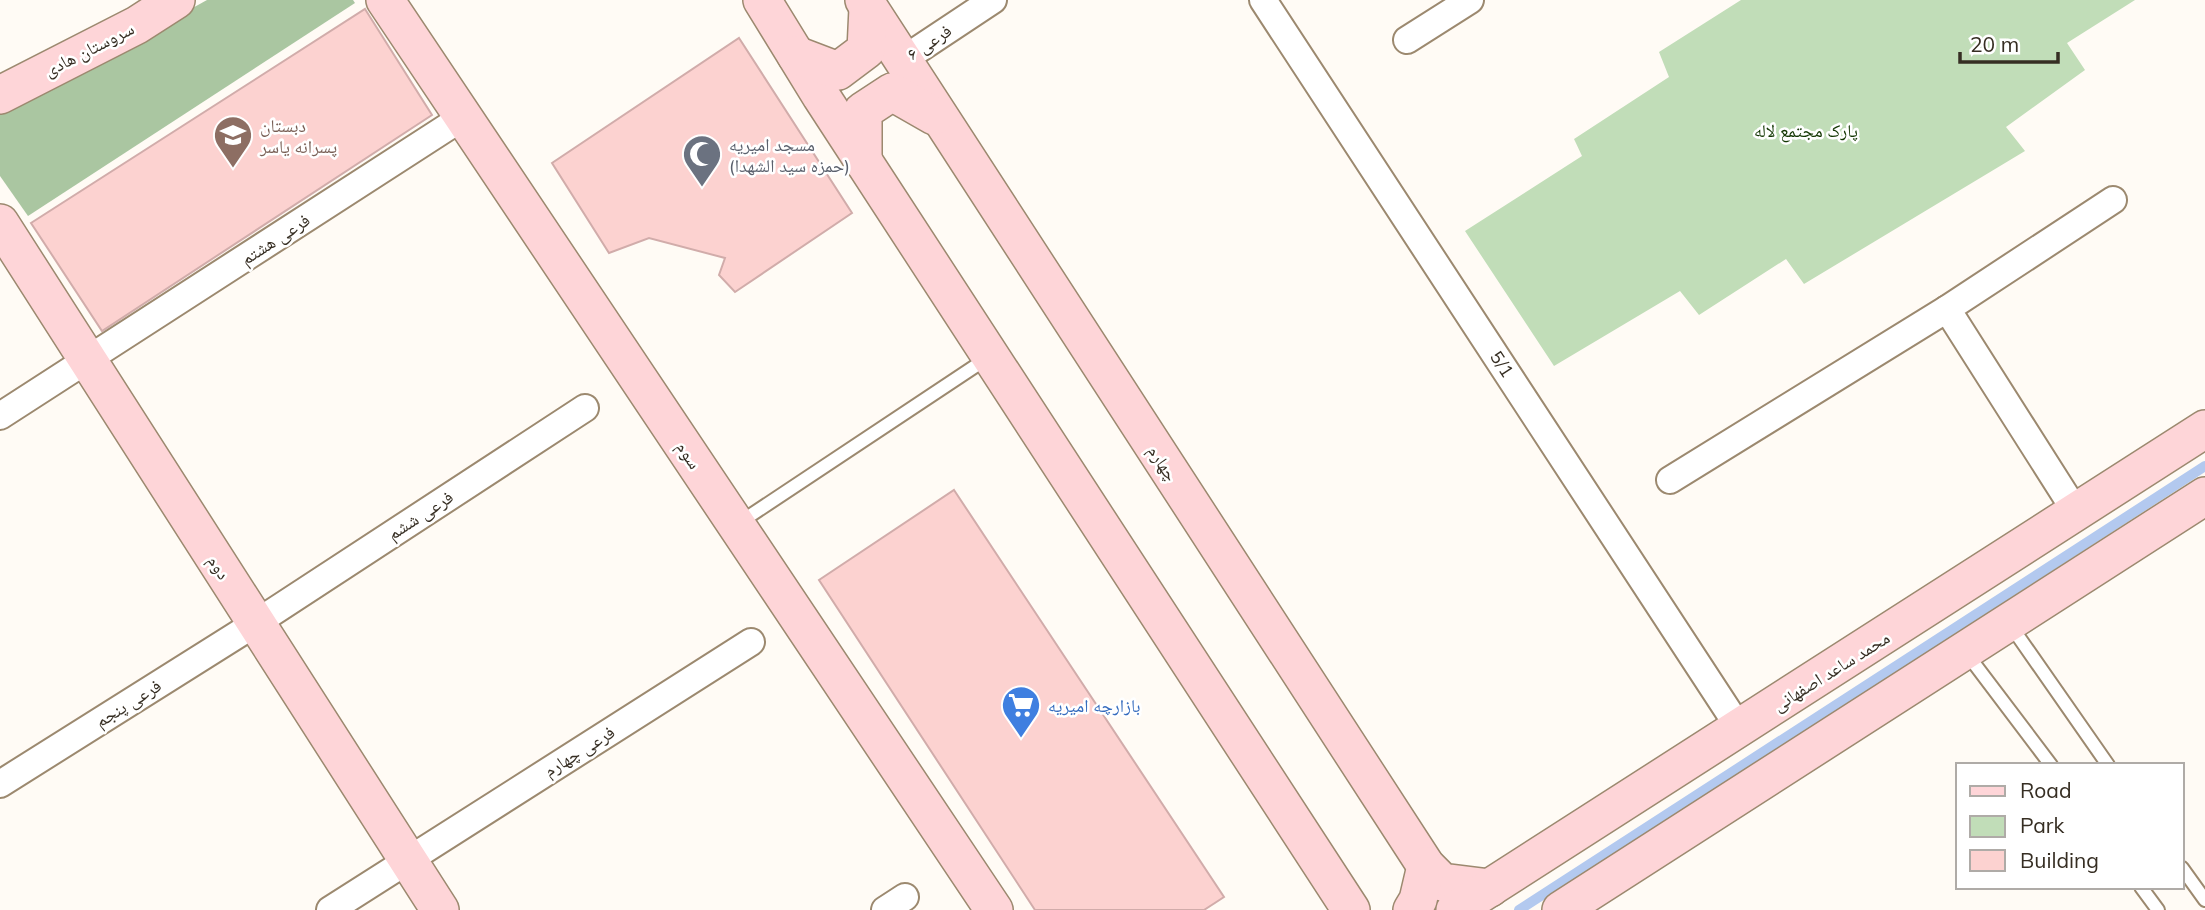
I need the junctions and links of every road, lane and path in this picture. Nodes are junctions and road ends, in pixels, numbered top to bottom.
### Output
1 (176, 0) edge
2 (385, 0) edge
3 (762, 0) edge
4 (993, 0) edge
5 (1263, 0) edge
6 (1470, 0) edge
7 (866, 4) edge
8 (1407, 40) dead end
9 (796, 55) junction
10 (901, 61) junction
11 (0, 95) edge
12 (463, 117) junction
13 (938, 118) junction
14 (863, 162) junction
15 (2113, 200) dead end
16 (0, 223) edge
17 (1947, 309) junction
18 (990, 356) junction
19 (86, 361) junction
20 (585, 408) dead end
21 (0, 416) edge
22 (2205, 429) edge
23 (1671, 480) dead end
24 (2205, 496) edge
25 (2076, 512) junction
26 (736, 525) junction
27 (2009, 622) junction
28 (256, 623) junction
29 (751, 642) dead end
30 (1964, 652) junction
31 (1740, 729) junction
32 (2048, 763) edge
33 (2107, 763) edge
34 (0, 784) edge
35 (408, 860) junction
36 (1426, 866) junction
37 (2184, 871) edge
38 (1490, 888) junction
39 (2142, 889) edge
40 (2205, 900) edge
41 (330, 910) edge
42 (440, 910) edge
43 (994, 910) edge
44 (1351, 910) edge
45 (1412, 910) edge
46 (1455, 910) edge
47 (1561, 910) edge
48 (2158, 910) edge

1 - 11 street, سروستان هادی
2 - 12 street, سوم
3 - 9 street
4 - 10 street, فرعی ۶
5 - 31 street, 5/1
6 - 8 street
7 - 9 street
7 - 10 street, چهارم
9 - 14 street
10 - 13 street, چهارم
12 - 19 street, فرعی هشتم
12 - 26 street, سوم
13 - 14 street
13 - 36 street, چهارم
14 - 18 street
15 - 17 street
16 - 19 street, دوم
17 - 23 street
17 - 25 street
18 - 26 lane
18 - 44 street
19 - 21 street, فرعی هشتم
19 - 28 street, دوم
20 - 28 street, فرعی ششم
22 - 25 street, محمد ساعد اصفهانی
24 - 27 street
25 - 31 street, محمد ساعد اصفهانی
26 - 43 street, سوم
27 - 30 street
27 - 33 lane
28 - 34 street, فرعی پنجم
28 - 35 street, دوم
29 - 35 street, فرعی چهارم
30 - 32 lane
30 - 47 street
31 - 38 street, محمد ساعد اصفهانی
35 - 41 street, فرعی چهارم
35 - 42 street, دوم
36 - 38 street, چهارم
36 - 45 street
37 - 40 lane
38 - 46 street, محمد ساعد اصفهانی
39 - 48 lane

